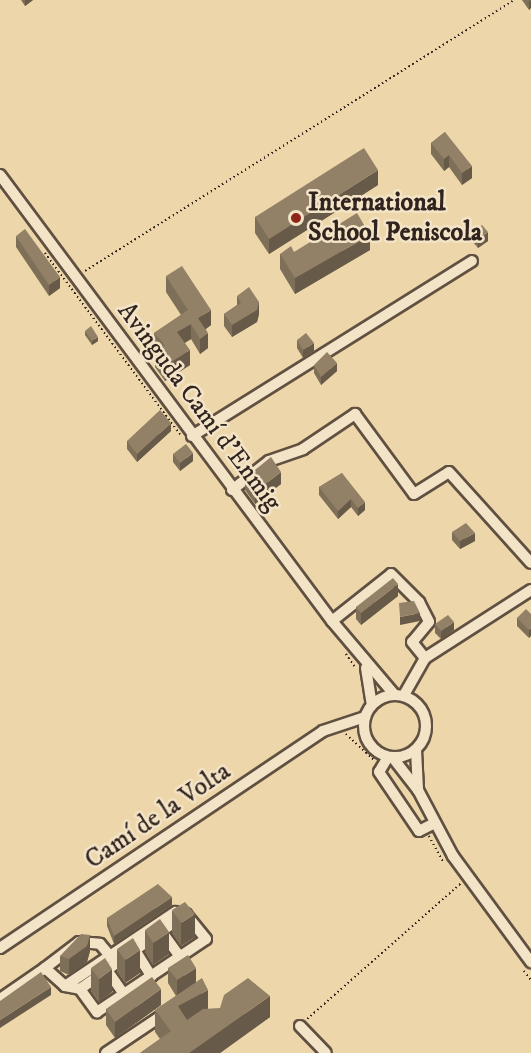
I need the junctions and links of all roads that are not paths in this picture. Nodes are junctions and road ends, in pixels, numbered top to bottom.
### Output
1 (0, 175) edge
2 (472, 261) dead end
3 (189, 440) junction
4 (232, 490) junction
5 (531, 563) edge
6 (531, 590) edge
7 (332, 621) junction
8 (425, 658) junction
9 (361, 667) junction
10 (416, 675) junction
11 (399, 695) junction
12 (416, 701) junction
13 (372, 704) junction
14 (365, 717) junction
15 (342, 724) junction
16 (365, 735) junction
17 (416, 750) junction
18 (388, 760) junction
19 (418, 790) junction
20 (428, 826) junction
21 (175, 912) edge
22 (162, 931) junction
23 (0, 948) edge
24 (135, 950) junction
25 (110, 956) junction
26 (180, 957) junction
27 (531, 962) edge
28 (45, 968) junction
29 (107, 970) junction
30 (151, 976) junction
31 (66, 986) junction
32 (80, 989) junction
33 (124, 994) junction
34 (0, 999) edge
35 (183, 1002) edge
36 (300, 1026) road end
37 (106, 1053) edge
38 (326, 1053) edge

1 - 3 street, Avinguda Camí d'Enmig
2 - 3 street
3 - 4 street, Avinguda Camí d'Enmig
4 - 5 street
4 - 7 street, Avinguda Camí d'Enmig
6 - 8 street
7 - 8 street
7 - 9 street, Avinguda Camí d'Enmig
8 - 10 street
9 - 11 street, Avinguda Camí d'Enmig
9 - 13 street, Avinguda Camí d'Enmig
10 - 11 street
10 - 12 street
11 - 12 street
11 - 13 street
12 - 17 street
13 - 14 street
14 - 15 street, Camí de la Volta
14 - 16 street
15 - 16 street
15 - 23 street, Camí de la Volta
16 - 18 street
17 - 18 street
17 - 19 street
18 - 19 street
18 - 20 street
19 - 20 street
20 - 27 street
21 - 25 street
22 - 24 street
22 - 26 street
22 - 26 street
24 - 29 street
24 - 30 street
25 - 28 street
25 - 31 street
26 - 30 street
28 - 31 street
28 - 34 street
29 - 32 street
29 - 33 street
30 - 33 street
31 - 32 street
32 - 33 street
35 - 37 street
36 - 38 street

